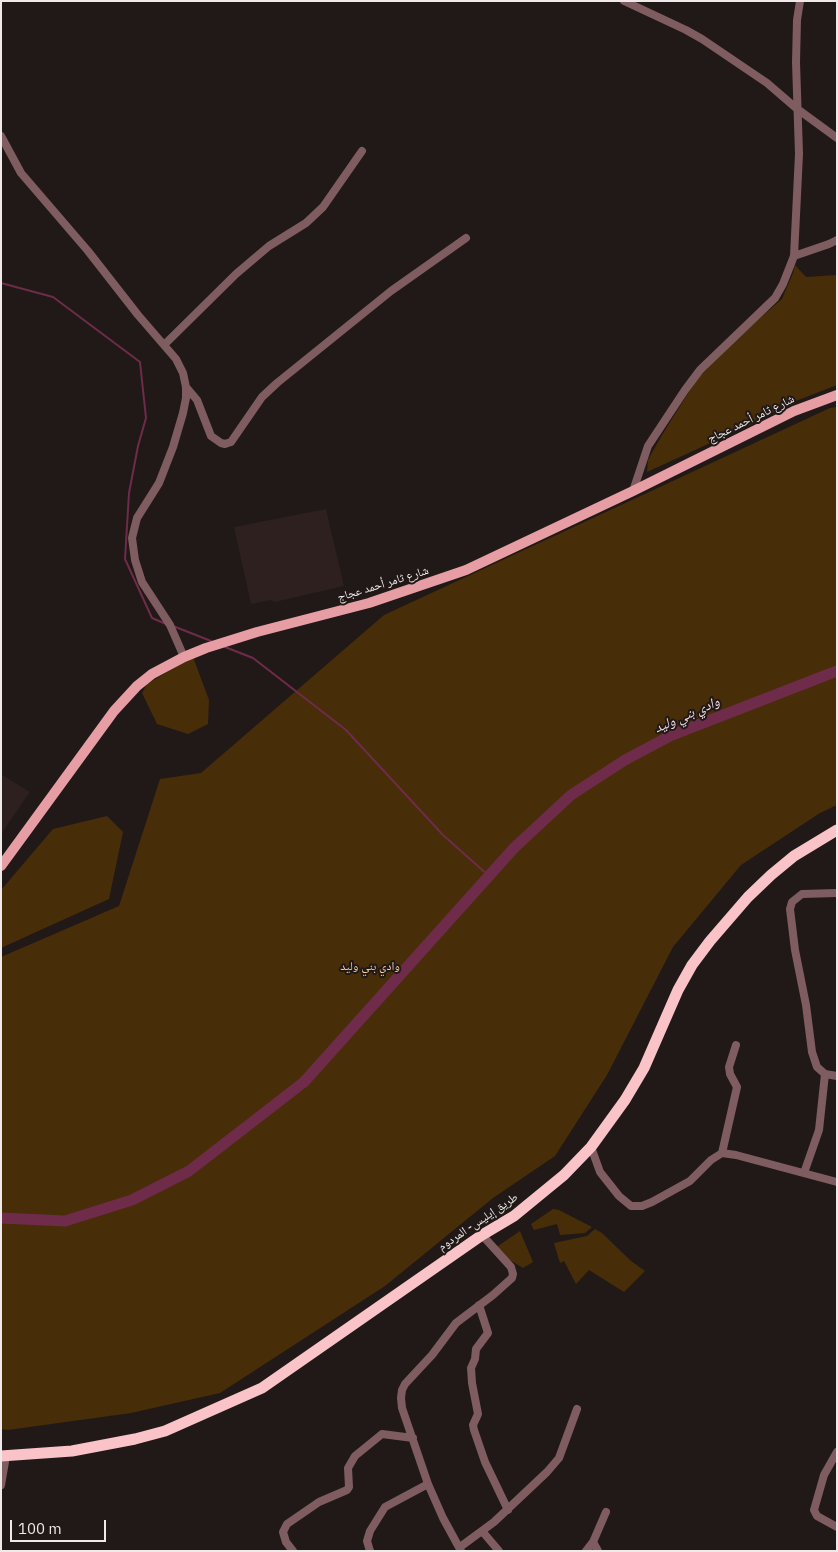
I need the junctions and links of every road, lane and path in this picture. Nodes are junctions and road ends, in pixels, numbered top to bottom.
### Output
1 (624, 1) edge
2 (800, 1) edge
3 (796, 108) junction
4 (1, 136) edge
5 (837, 138) edge
6 (362, 151) dead end
7 (466, 238) dead end
8 (837, 240) edge
9 (794, 256) junction
10 (164, 345) junction
11 (186, 387) junction
12 (837, 395) edge
13 (633, 491) junction
14 (184, 657) junction
15 (837, 830) edge
16 (1, 866) edge
17 (837, 893) edge
18 (736, 1045) dead end
19 (825, 1074) junction
20 (837, 1076) edge
21 (591, 1147) junction
22 (722, 1154) junction
23 (804, 1173) junction
24 (837, 1182) edge
25 (482, 1235) junction
26 (479, 1305) junction
27 (578, 1409) dead end
28 (413, 1438) junction
29 (837, 1452) edge
30 (4, 1456) edge
31 (428, 1484) junction
32 (1, 1485) edge
33 (508, 1510) junction
34 (606, 1512) dead end
35 (837, 1527) edge
36 (482, 1531) junction
37 (593, 1542) junction
38 (461, 1549) edge
39 (293, 1551) edge
40 (370, 1551) edge
41 (499, 1551) edge
42 (586, 1551) edge
43 (598, 1551) edge

1 - 3 street
2 - 3 street
3 - 5 street
3 - 9 street
4 - 10 street
6 - 10 street
7 - 11 street
8 - 9 street
9 - 13 street
10 - 11 street
11 - 14 street
12 - 13 main road, شارع ثامر أحمد عجاج
13 - 14 main road, شارع ثامر أحمد عجاج
14 - 16 main road, شارع ثامر أحمد عجاج
15 - 21 highway, طريق إيليس- المردوم
17 - 19 street
18 - 22 street
19 - 20 street
19 - 23 street
21 - 22 street
21 - 25 highway, طريق إيليس- المردوم
22 - 23 street
23 - 24 street
25 - 26 street
25 - 30 highway, طريق إيليس- المردوم
26 - 28 street
26 - 33 street
27 - 33 street
28 - 31 street
28 - 39 street
29 - 35 street
30 - 32 street
31 - 38 street
31 - 40 street
33 - 36 street
34 - 37 street
36 - 38 street
36 - 41 street
37 - 42 street
37 - 43 street

